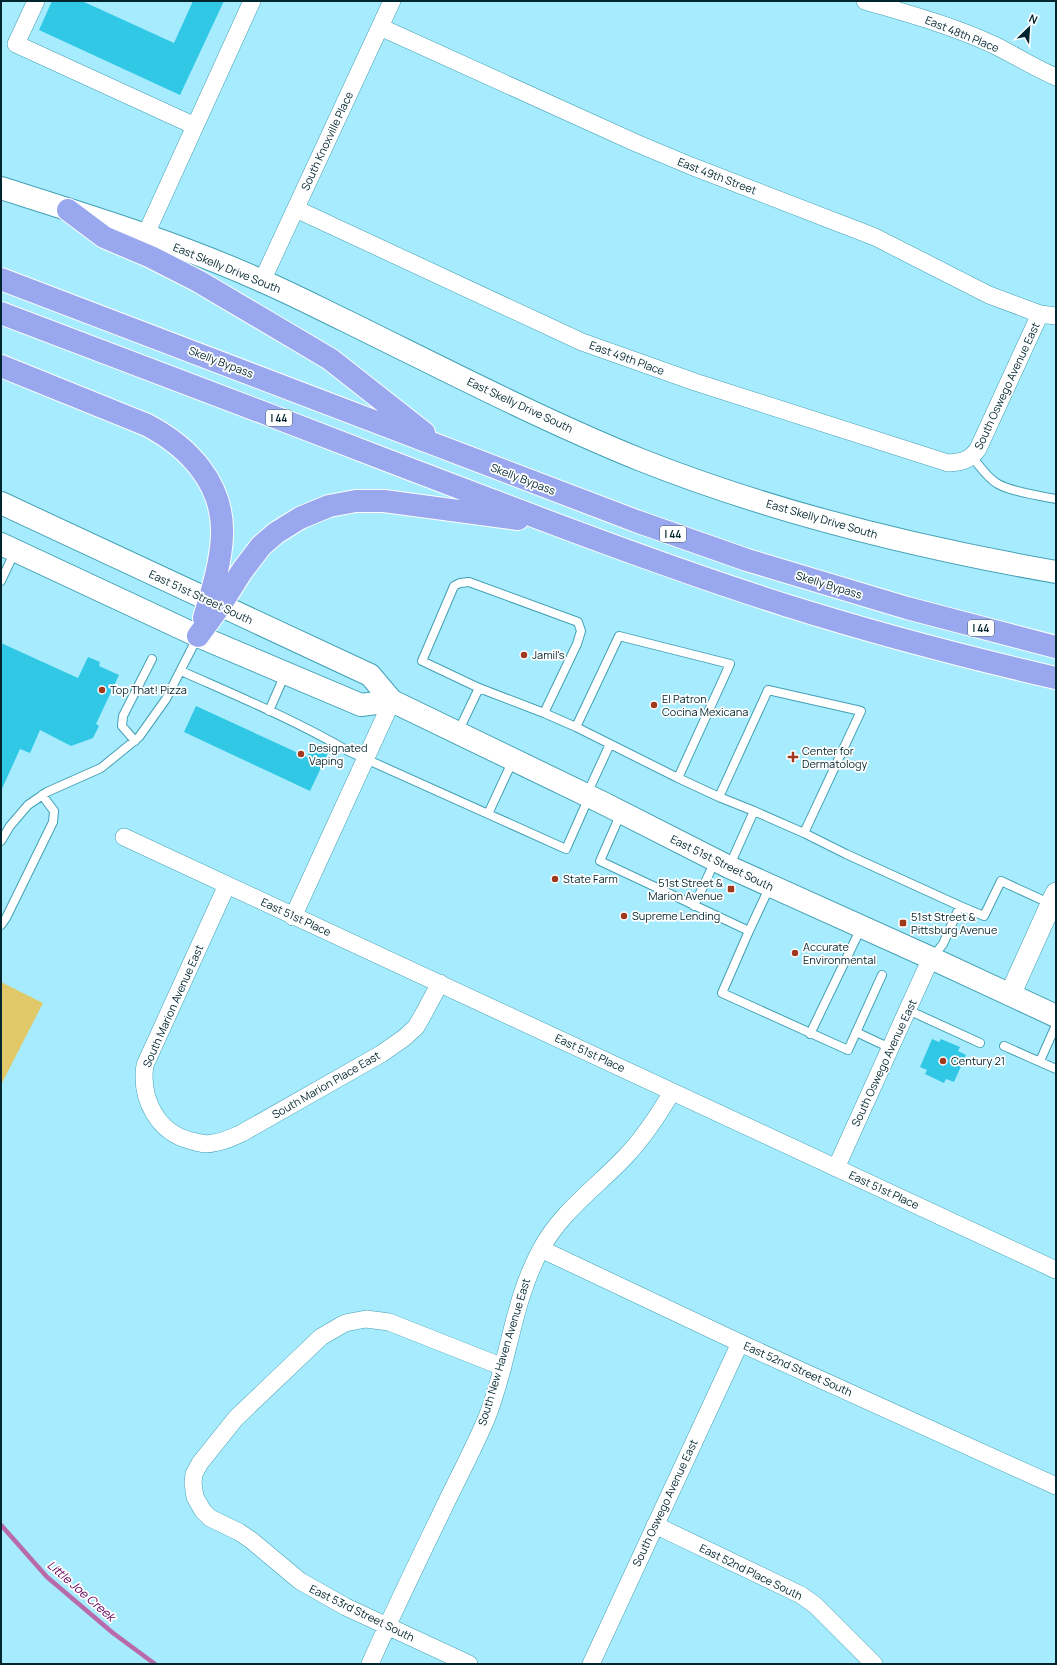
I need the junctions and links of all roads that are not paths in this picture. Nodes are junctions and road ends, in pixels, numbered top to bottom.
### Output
1 (36, 1) edge
2 (252, 1) edge
3 (392, 1) edge
4 (864, 1) edge
5 (380, 27) junction
6 (1056, 77) edge
7 (195, 126) junction
8 (1, 188) edge
9 (296, 209) junction
10 (68, 210) junction
11 (145, 236) junction
12 (1, 279) edge
13 (262, 280) junction
14 (1, 313) edge
15 (1048, 315) edge
16 (1, 366) edge
17 (442, 447) junction
18 (972, 457) junction
19 (1056, 499) edge
20 (1, 503) edge
21 (556, 525) junction
22 (8, 547) edge
23 (1056, 572) edge
24 (1, 581) edge
25 (214, 603) junction
26 (198, 636) junction
27 (1056, 646) edge
28 (152, 659) dead end
29 (180, 671) junction
30 (285, 674) junction
31 (1056, 678) edge
32 (479, 688) junction
33 (392, 701) junction
34 (269, 711) junction
35 (544, 713) junction
36 (576, 728) junction
37 (458, 733) junction
38 (135, 740) junction
39 (610, 744) junction
40 (366, 759) junction
41 (513, 760) junction
42 (678, 778) junction
43 (42, 795) junction
44 (588, 796) junction
45 (719, 797) junction
46 (754, 811) junction
47 (622, 812) junction
48 (488, 814) junction
49 (804, 833) junction
50 (124, 837) dead end
51 (1, 841) edge
52 (722, 864) junction
53 (227, 886) junction
54 (770, 886) junction
55 (1053, 905) edge
56 (694, 906) junction
57 (960, 906) junction
58 (293, 916) junction
59 (1, 925) edge
60 (862, 928) junction
61 (749, 931) junction
62 (932, 958) junction
63 (882, 975) dead end
64 (440, 983) junction
65 (1010, 995) junction
66 (908, 1010) junction
67 (1056, 1016) edge
68 (1056, 1025) edge
69 (856, 1032) junction
70 (810, 1034) junction
71 (980, 1043) dead end
72 (1004, 1046) dead end
73 (890, 1048) junction
74 (1040, 1061) junction
75 (1056, 1069) edge
76 (672, 1092) junction
77 (183, 1139) joint
78 (836, 1168) junction
79 (541, 1248) junction
80 (1056, 1270) edge
81 (740, 1342) junction
82 (503, 1367) junction
83 (1056, 1486) edge
84 (655, 1525) junction
85 (387, 1626) junction
86 (370, 1664) edge
87 (469, 1664) edge
88 (591, 1664) edge
89 (874, 1664) edge

1 - 7 street
2 - 7 street
3 - 5 street, South Knoxville Place
4 - 6 street, East 48th Place
5 - 9 street, South Knoxville Place
5 - 15 street, East 49th Street
7 - 11 street
8 - 10 main road, East Skelly Drive South
9 - 13 street, South Knoxville Place
9 - 18 street, East 49th Place
10 - 11 main road, East Skelly Drive South
10 - 17 highway
11 - 13 main road, East Skelly Drive South
12 - 17 highway, Skelly Bypass / I 44
13 - 23 main road, East Skelly Drive South
14 - 21 highway, I 44
15 - 18 street, South Oswego Avenue East
16 - 25 highway
17 - 27 highway, Skelly Bypass / I 44
18 - 19 lane
20 - 25 main road, East 51st Street South
21 - 25 highway
21 - 31 highway, I 44
22 - 24 lane
22 - 26 main road
25 - 26 highway
25 - 33 main road, East 51st Street South
26 - 29 lane
26 - 30 main road
28 - 38 lane
29 - 34 lane
29 - 38 lane
30 - 33 main road
30 - 34 lane
32 - 35 lane
32 - 35 lane
32 - 37 lane
33 - 37 main road, East 51st Street South
33 - 40 street
34 - 40 lane
35 - 36 lane
36 - 39 lane
36 - 42 lane
37 - 41 main road, East 51st Street South
38 - 43 lane
39 - 42 lane
39 - 44 lane
40 - 48 lane
40 - 58 street
41 - 44 main road, East 51st Street South
41 - 48 lane
42 - 45 lane
43 - 51 lane
43 - 59 lane
44 - 47 main road, East 51st Street South
44 - 48 lane
45 - 46 lane
45 - 49 lane
46 - 49 lane
46 - 52 lane
47 - 52 main road, East 51st Street South
47 - 56 lane
49 - 57 lane
50 - 53 street, East 51st Place
52 - 54 main road, East 51st Street South
52 - 56 lane
53 - 58 street, East 51st Place
53 - 77 street, South Marion Avenue East
54 - 60 main road, East 51st Street South
54 - 61 lane
55 - 57 lane
55 - 65 street
56 - 61 lane
57 - 62 lane
58 - 64 street, East 51st Place
60 - 62 main road, East 51st Street South
60 - 70 lane
61 - 70 lane
62 - 65 main road, East 51st Street South
62 - 66 street, South Oswego Avenue East
63 - 69 lane
64 - 76 street, East 51st Place
64 - 77 street, South Marion Place East
65 - 67 main road, East 51st Street South
66 - 71 lane
66 - 73 street, South Oswego Avenue East
68 - 74 lane
69 - 70 lane
69 - 73 lane
72 - 74 lane
73 - 78 street, South Oswego Avenue East
74 - 75 lane
76 - 78 street, East 51st Place
76 - 79 street, South New Haven Avenue East
78 - 80 street, East 51st Place
79 - 81 street, East 52nd Street South
79 - 82 street, South New Haven Avenue East
81 - 83 street, East 52nd Street South
81 - 84 street, South Oswego Avenue East
82 - 85 street, South New Haven Avenue East
82 - 85 street, East 53rd Street South
84 - 88 street, South Oswego Avenue East
84 - 89 street, East 52nd Place South
85 - 86 street, South New Haven Avenue East
85 - 87 street, East 53rd Street South

